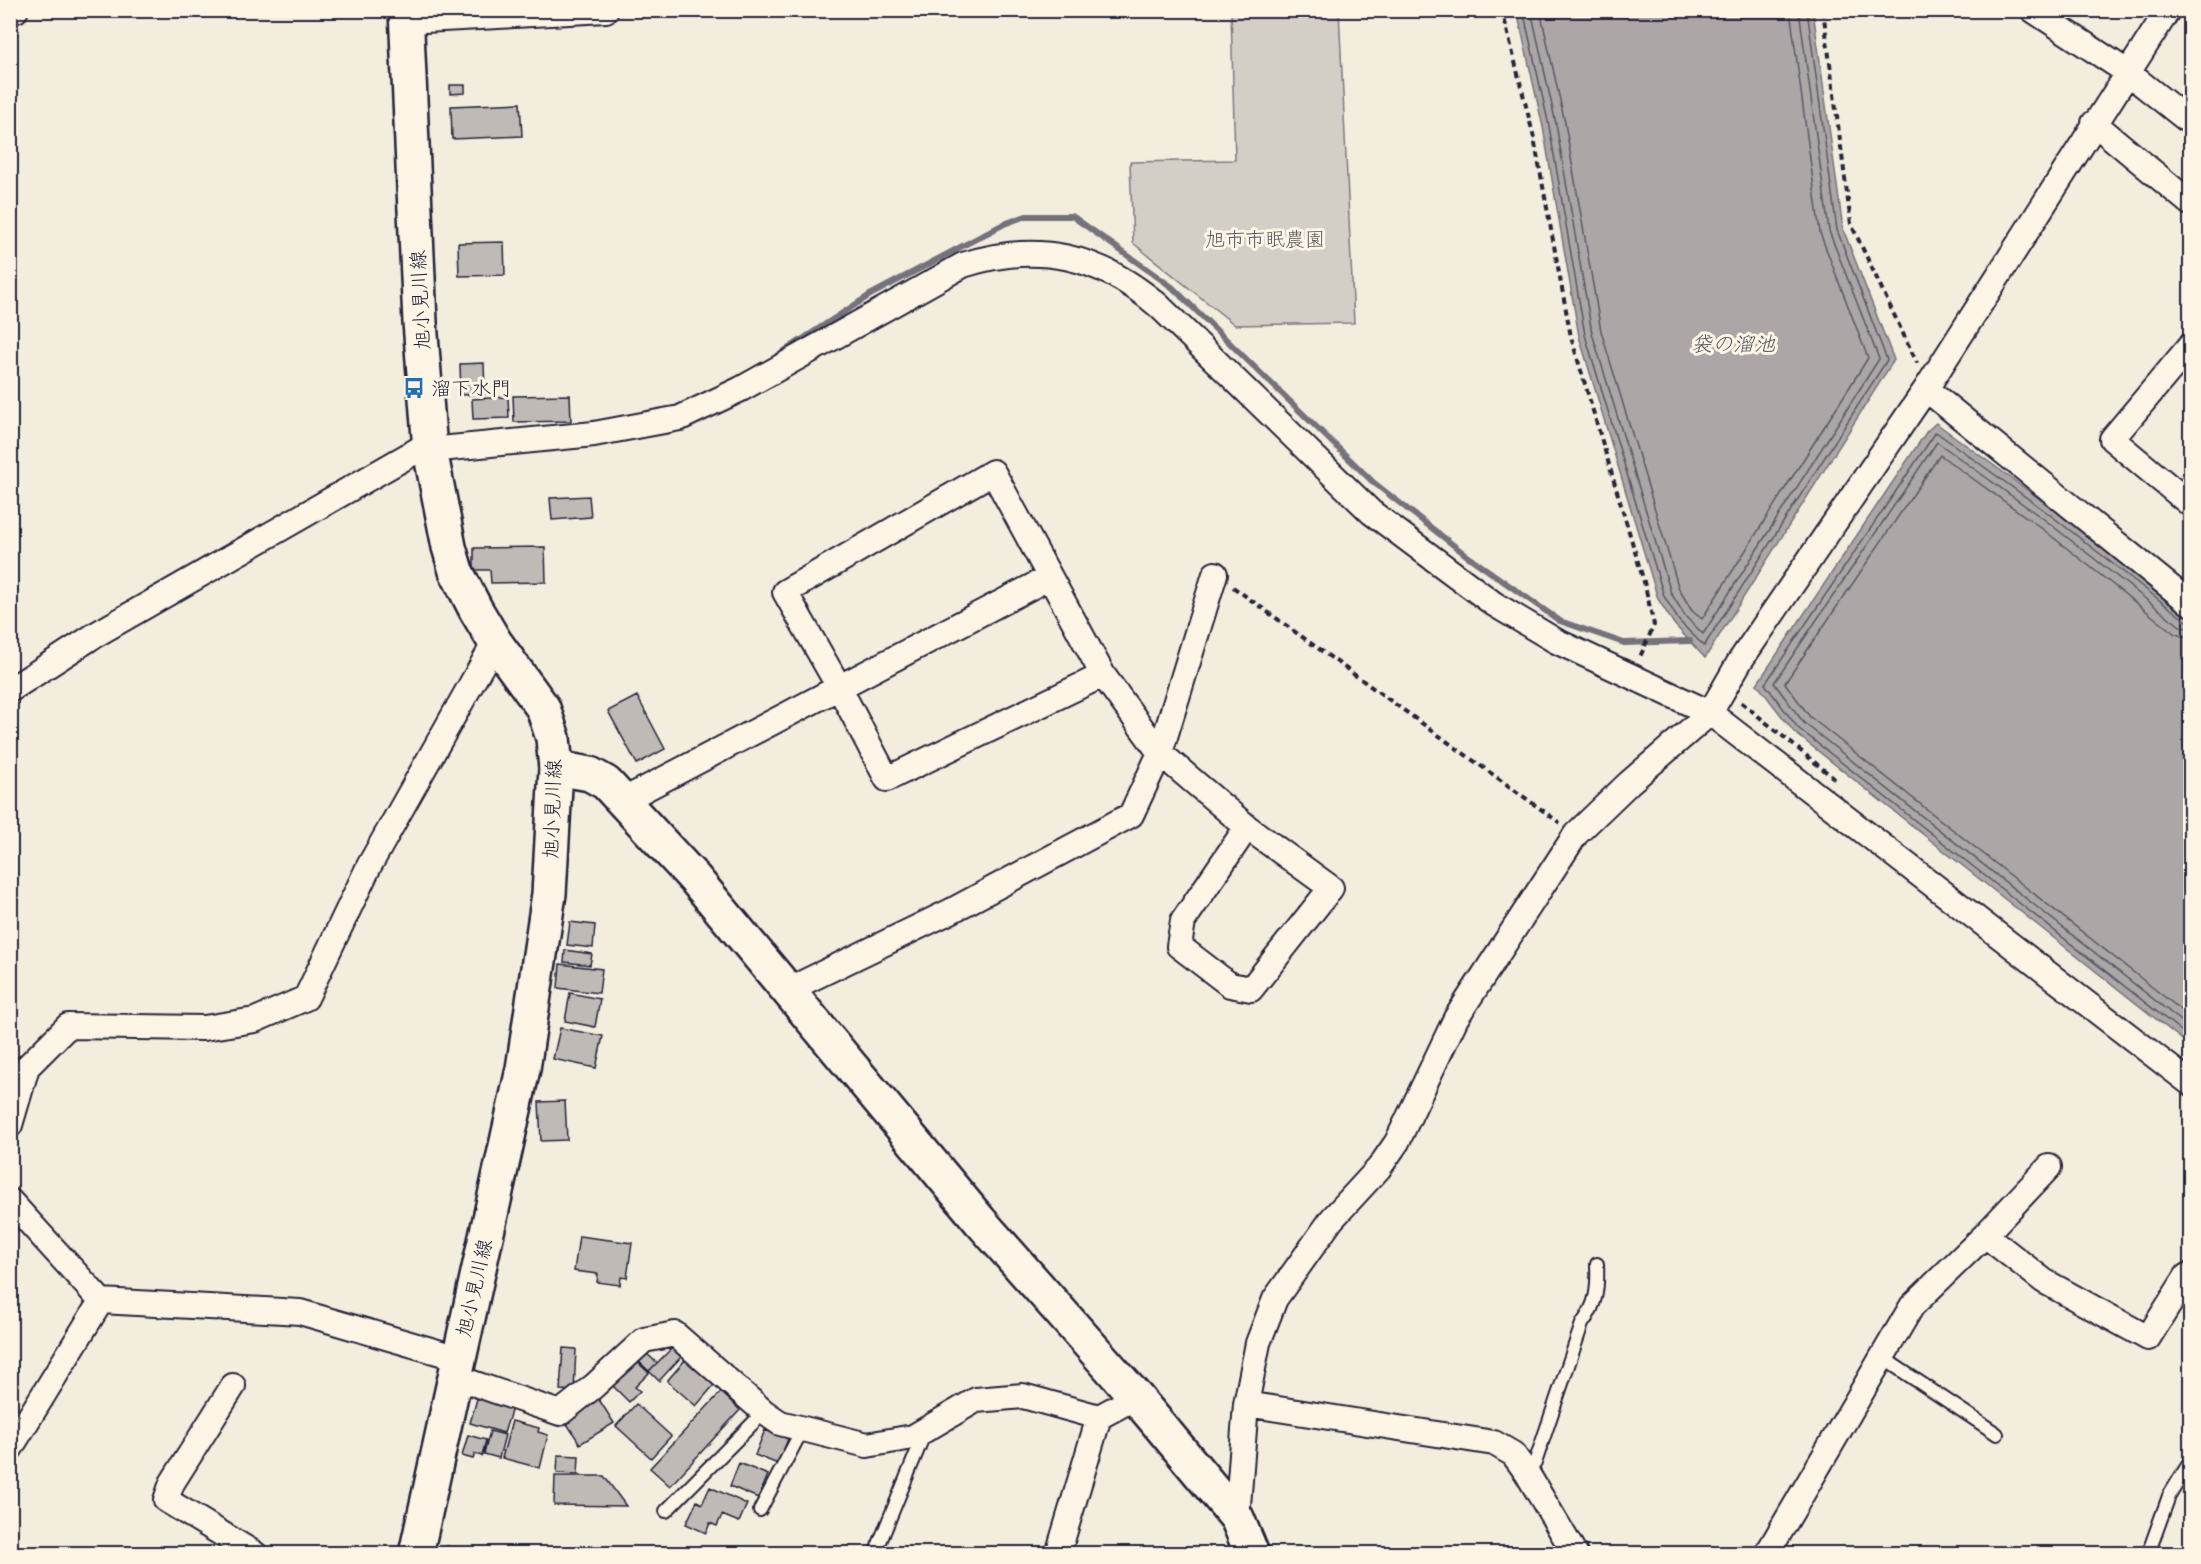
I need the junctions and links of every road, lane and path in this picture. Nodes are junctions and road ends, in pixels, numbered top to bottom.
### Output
1 (16, 10) edge
2 (606, 10) edge
3 (1503, 10) edge
4 (1823, 10) edge
5 (2033, 10) edge
6 (2168, 10) edge
7 (10, 11) edge
8 (406, 16) edge
9 (2127, 72) junction
10 (2190, 122) edge
11 (2094, 123) junction
12 (2190, 203) edge
13 (2190, 346) edge
14 (1922, 378) junction
15 (430, 446) junction
16 (2190, 504) edge
17 (1215, 574) joint
18 (1050, 577) junction
19 (2190, 603) edge
20 (495, 642) junction
21 (1103, 675) junction
22 (1631, 678) junction
23 (839, 687) junction
24 (10, 690) edge
25 (1737, 698) dead end
26 (1710, 713) junction
27 (1160, 753) junction
28 (556, 768) junction
29 (1836, 780) dead end
30 (622, 801) junction
31 (1247, 827) junction
32 (1576, 834) junction
33 (788, 990) junction
34 (2190, 1083) edge
35 (10, 1125) edge
36 (2049, 1167) dead end
37 (10, 1201) edge
38 (1985, 1235) junction
39 (1598, 1264) dead end
40 (2187, 1276) dead end
41 (102, 1302) junction
42 (1883, 1358) junction
43 (457, 1368) junction
44 (233, 1386) dead end
45 (1136, 1397) junction
46 (1246, 1404) junction
47 (764, 1412) junction
48 (1099, 1418) junction
49 (927, 1429) junction
50 (802, 1430) junction
51 (1997, 1434) dead end
52 (10, 1449) edge
53 (2190, 1462) edge
54 (1527, 1473) junction
55 (760, 1510) dead end
56 (666, 1511) dead end
57 (1237, 1518) junction
58 (255, 1554) edge
59 (416, 1554) edge
60 (876, 1554) edge
61 (1058, 1554) edge
62 (1252, 1554) edge
63 (1575, 1554) edge
64 (1767, 1554) edge
65 (2148, 1554) edge

1 - 7 street
2 - 8 street
3 - 22 path
4 - 14 path
5 - 9 street
6 - 9 street
8 - 15 main road, 旭小見川線
9 - 10 street
9 - 11 street
11 - 12 street
11 - 14 street
13 - 16 street
14 - 19 street
14 - 26 street
15 - 20 main road, 旭小見川線
15 - 22 street
15 - 24 street
17 - 27 street
17 - 32 path
18 - 21 street
18 - 23 street
18 - 23 street
20 - 28 main road, 旭小見川線
20 - 35 street
21 - 23 street
21 - 27 street
22 - 26 street
23 - 30 street
25 - 29 path
26 - 32 street
26 - 34 street
27 - 31 street
27 - 33 street
28 - 30 main road
28 - 43 main road, 旭小見川線
30 - 33 main road
31 - 31 street
32 - 46 street
33 - 45 main road
36 - 38 street
37 - 41 street
38 - 40 street
38 - 42 street
39 - 54 lane
41 - 43 street
41 - 52 street
42 - 51 lane
42 - 64 street
43 - 47 street
43 - 59 main road, 旭小見川線
44 - 58 street
45 - 48 street
45 - 57 main road
46 - 54 street
46 - 57 street
47 - 50 street
47 - 56 lane
48 - 49 street
48 - 61 street
49 - 50 street
49 - 60 lane
50 - 55 lane
53 - 65 lane
54 - 63 street
57 - 62 main road

